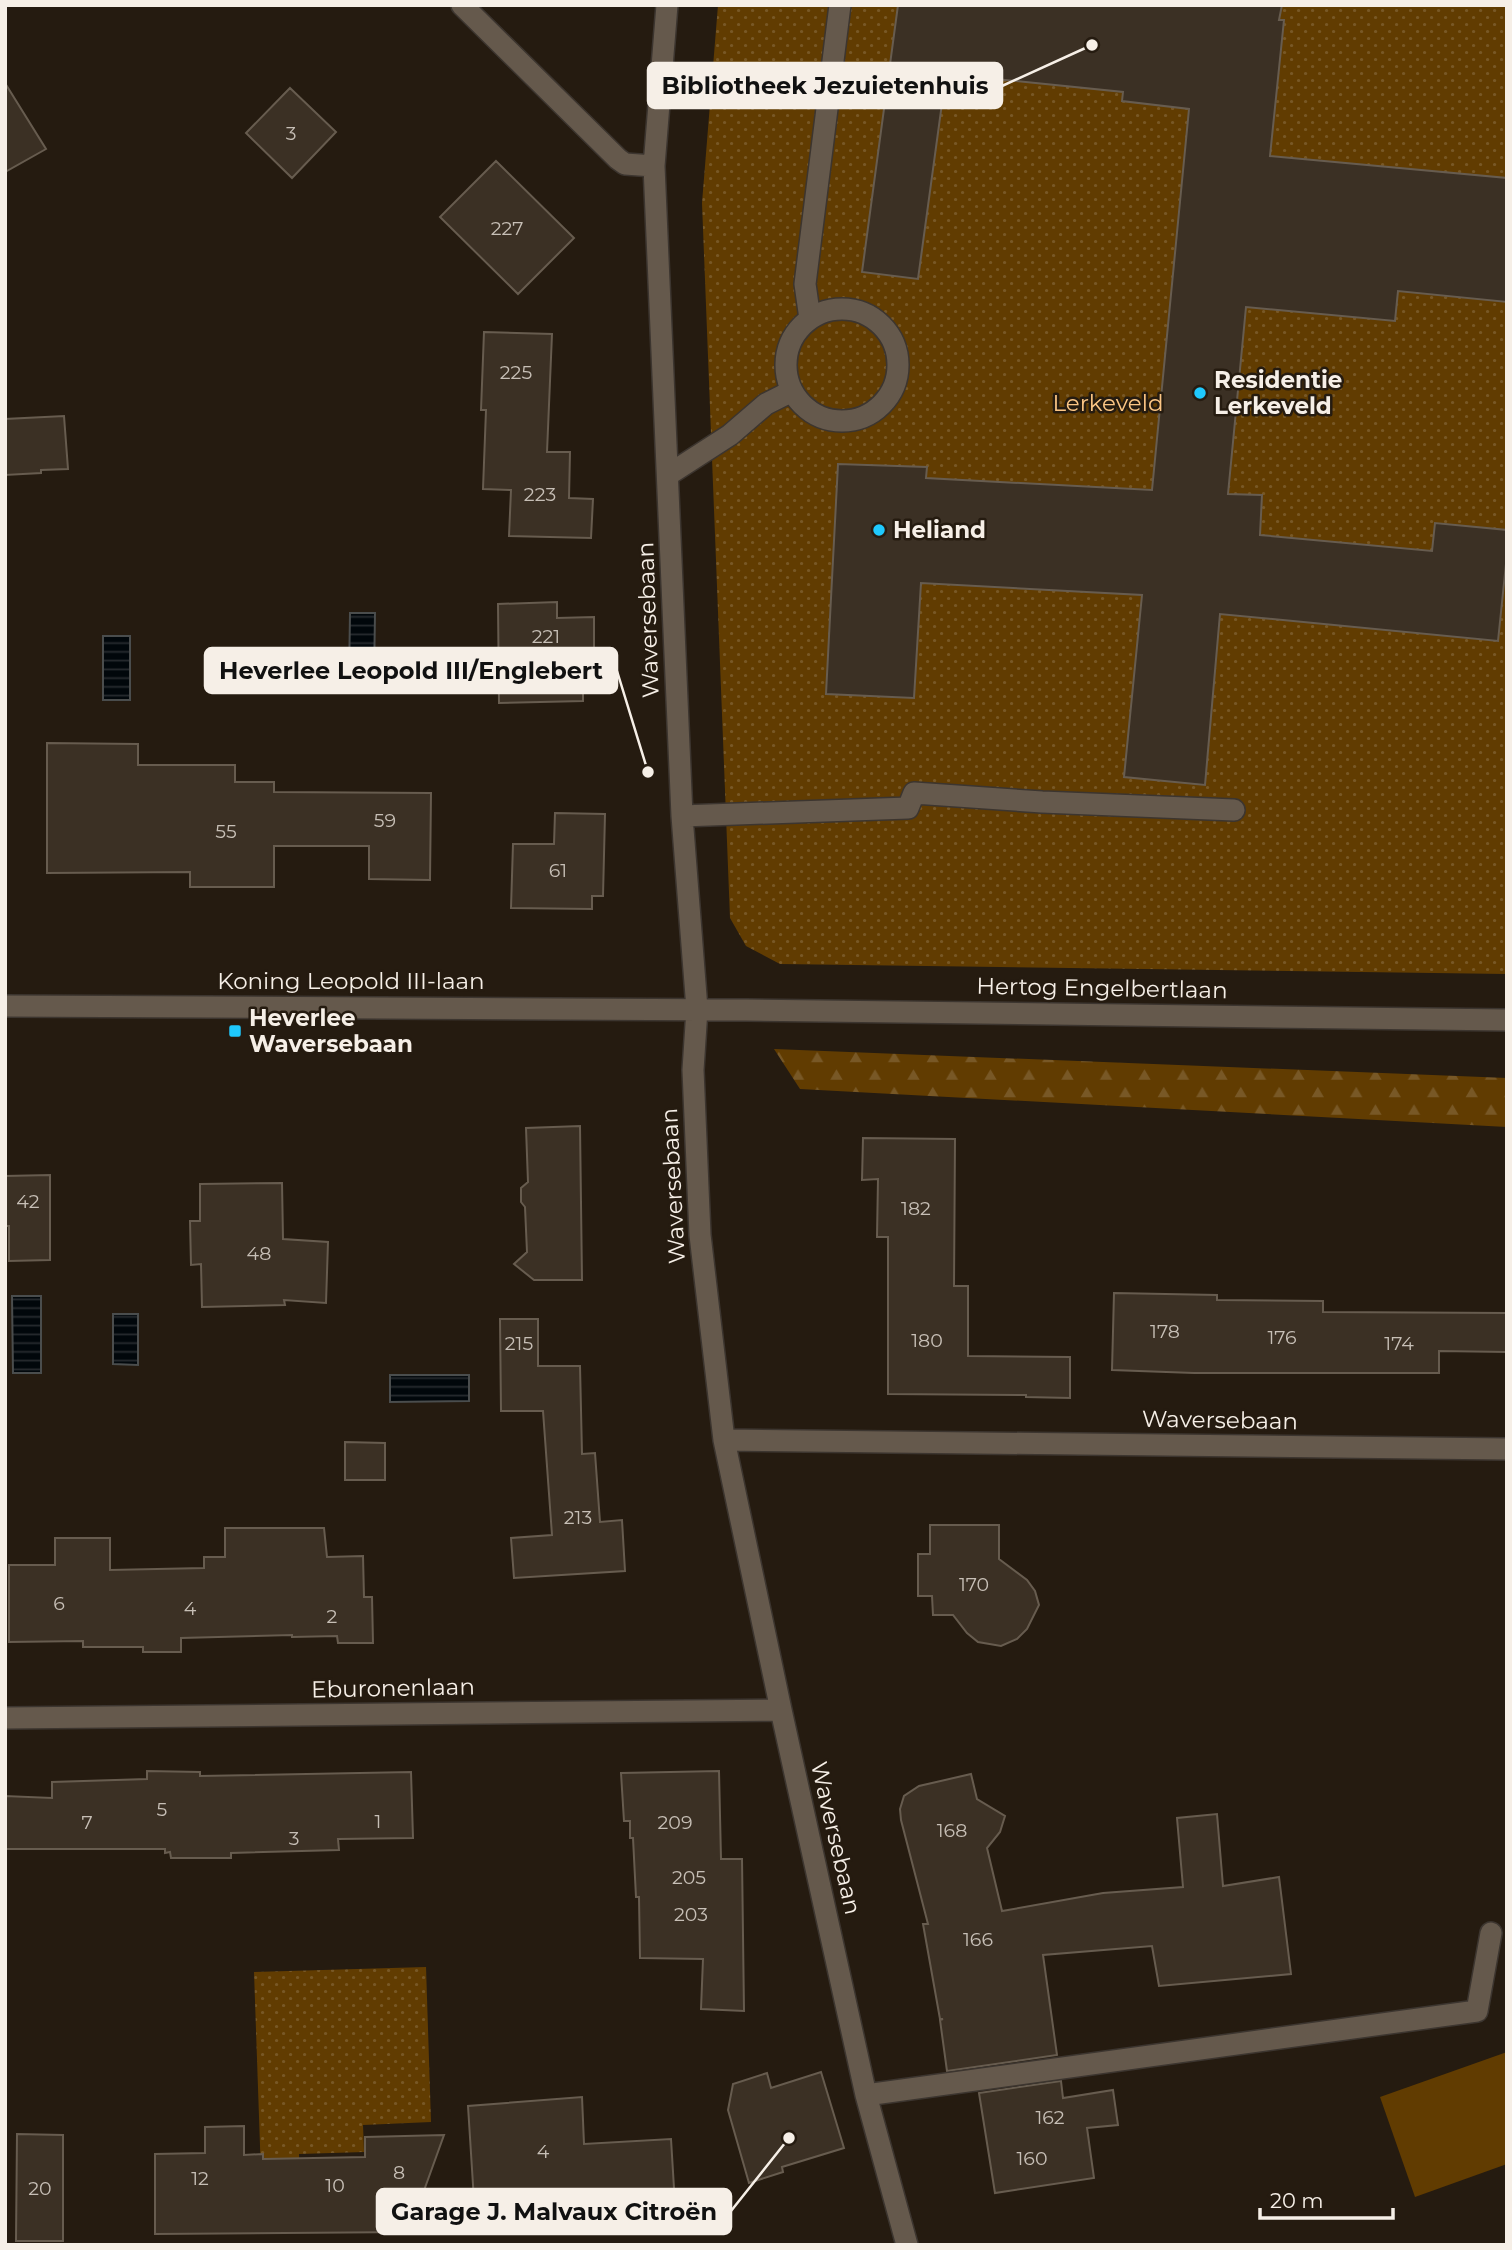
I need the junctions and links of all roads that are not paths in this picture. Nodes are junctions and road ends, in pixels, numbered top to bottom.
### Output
1 (462, 5) edge
2 (667, 5) edge
3 (840, 5) edge
4 (654, 166) junction
5 (810, 319) junction
6 (792, 391) junction
7 (668, 475) junction
8 (1234, 810) dead end
9 (682, 816) junction
10 (5, 1006) edge
11 (696, 1009) junction
12 (1507, 1020) edge
13 (724, 1440) junction
14 (1507, 1448) edge
15 (781, 1710) junction
16 (5, 1718) edge
17 (1491, 1933) dead end
18 (866, 2095) junction
19 (907, 2245) edge

1 - 4 street
2 - 4 street, Waversebaan
3 - 5 street
4 - 7 street, Waversebaan
5 - 6 street
5 - 6 street
6 - 7 street
7 - 9 street, Waversebaan
8 - 9 street
9 - 11 street, Waversebaan
10 - 11 street, Koning Leopold III-laan
11 - 12 street, Hertog Engelbertlaan
11 - 13 street, Waversebaan
13 - 14 street, Waversebaan
13 - 15 street, Waversebaan
15 - 16 street, Eburonenlaan
15 - 18 street, Waversebaan
17 - 18 street
18 - 19 street, Waversebaan

